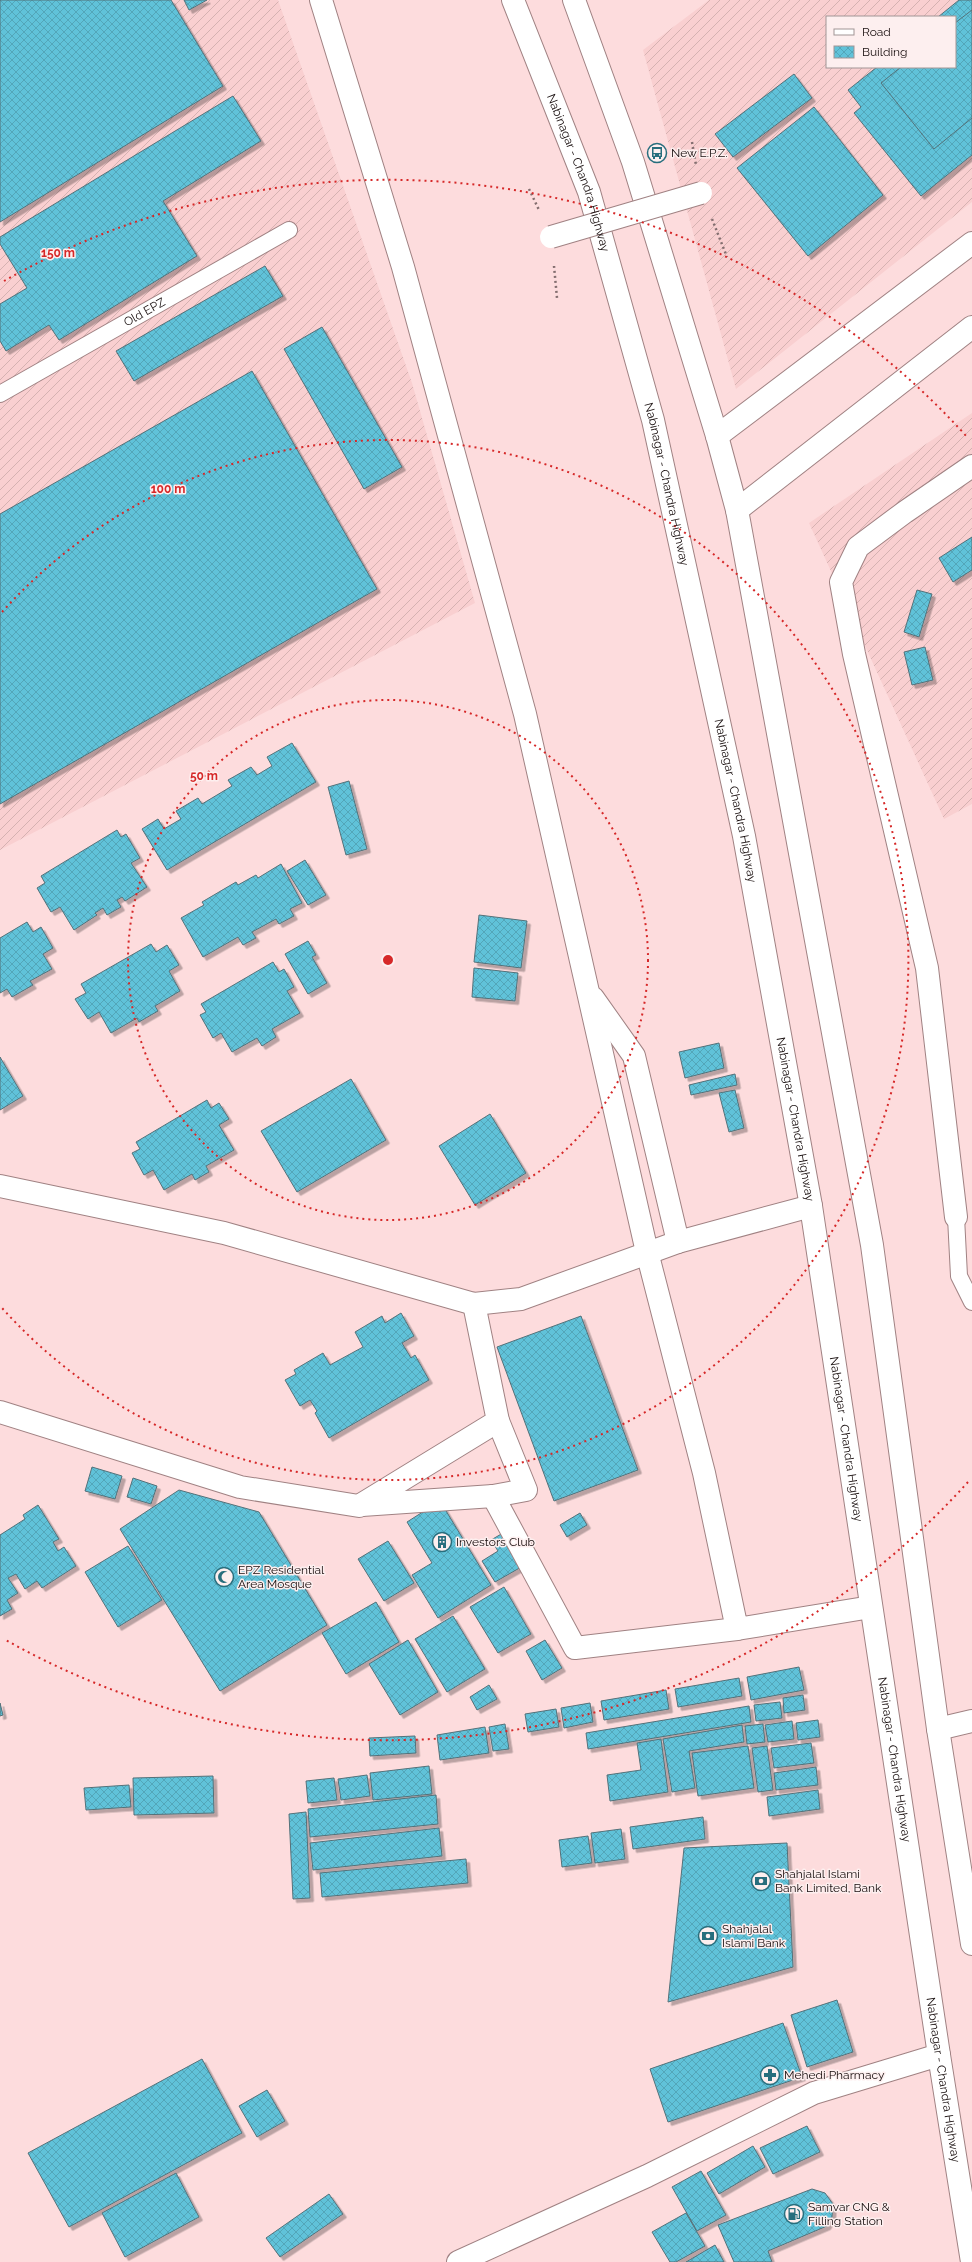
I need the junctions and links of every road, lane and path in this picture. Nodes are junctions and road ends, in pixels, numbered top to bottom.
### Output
1 (321, 0) edge
2 (513, 0) edge
3 (574, 0) edge
4 (701, 193) joint
5 (289, 230) dead end
6 (551, 237) dead end
7 (972, 243) edge
8 (727, 257) dead end
9 (972, 327) edge
10 (0, 394) edge
11 (717, 436) junction
12 (972, 466) edge
13 (737, 510) junction
14 (588, 991) junction
15 (0, 1186) edge
16 (811, 1206) junction
17 (956, 1217) joint
18 (678, 1242) junction
19 (647, 1252) junction
20 (972, 1302) edge
21 (474, 1304) junction
22 (0, 1412) edge
23 (498, 1421) junction
24 (494, 1496) junction
25 (359, 1506) junction
26 (871, 1607) junction
27 (737, 1629) junction
28 (972, 1721) edge
29 (938, 1729) junction
30 (972, 1944) edge
31 (939, 2055) junction
32 (458, 2262) edge
33 (972, 2262) edge

1 - 14 main road
2 - 16 main road, Nabinagar - Chandra Highway
3 - 11 main road
4 - 6 main road, bridge
4 - 8 path
5 - 10 lane, Old EPZ
7 - 11 main road
9 - 13 main road
11 - 13 main road
12 - 17 main road
13 - 29 main road
14 - 18 main road
14 - 19 main road
15 - 21 main road
16 - 18 main road
16 - 26 main road, Nabinagar - Chandra Highway
17 - 20 lane
18 - 19 main road
19 - 21 main road
19 - 27 main road
21 - 23 main road
22 - 25 main road
23 - 24 main road
23 - 25 main road
24 - 25 main road
24 - 27 main road
26 - 27 main road
26 - 31 main road, Nabinagar - Chandra Highway
28 - 29 main road
29 - 30 main road
31 - 32 main road
31 - 33 main road, Nabinagar - Chandra Highway

